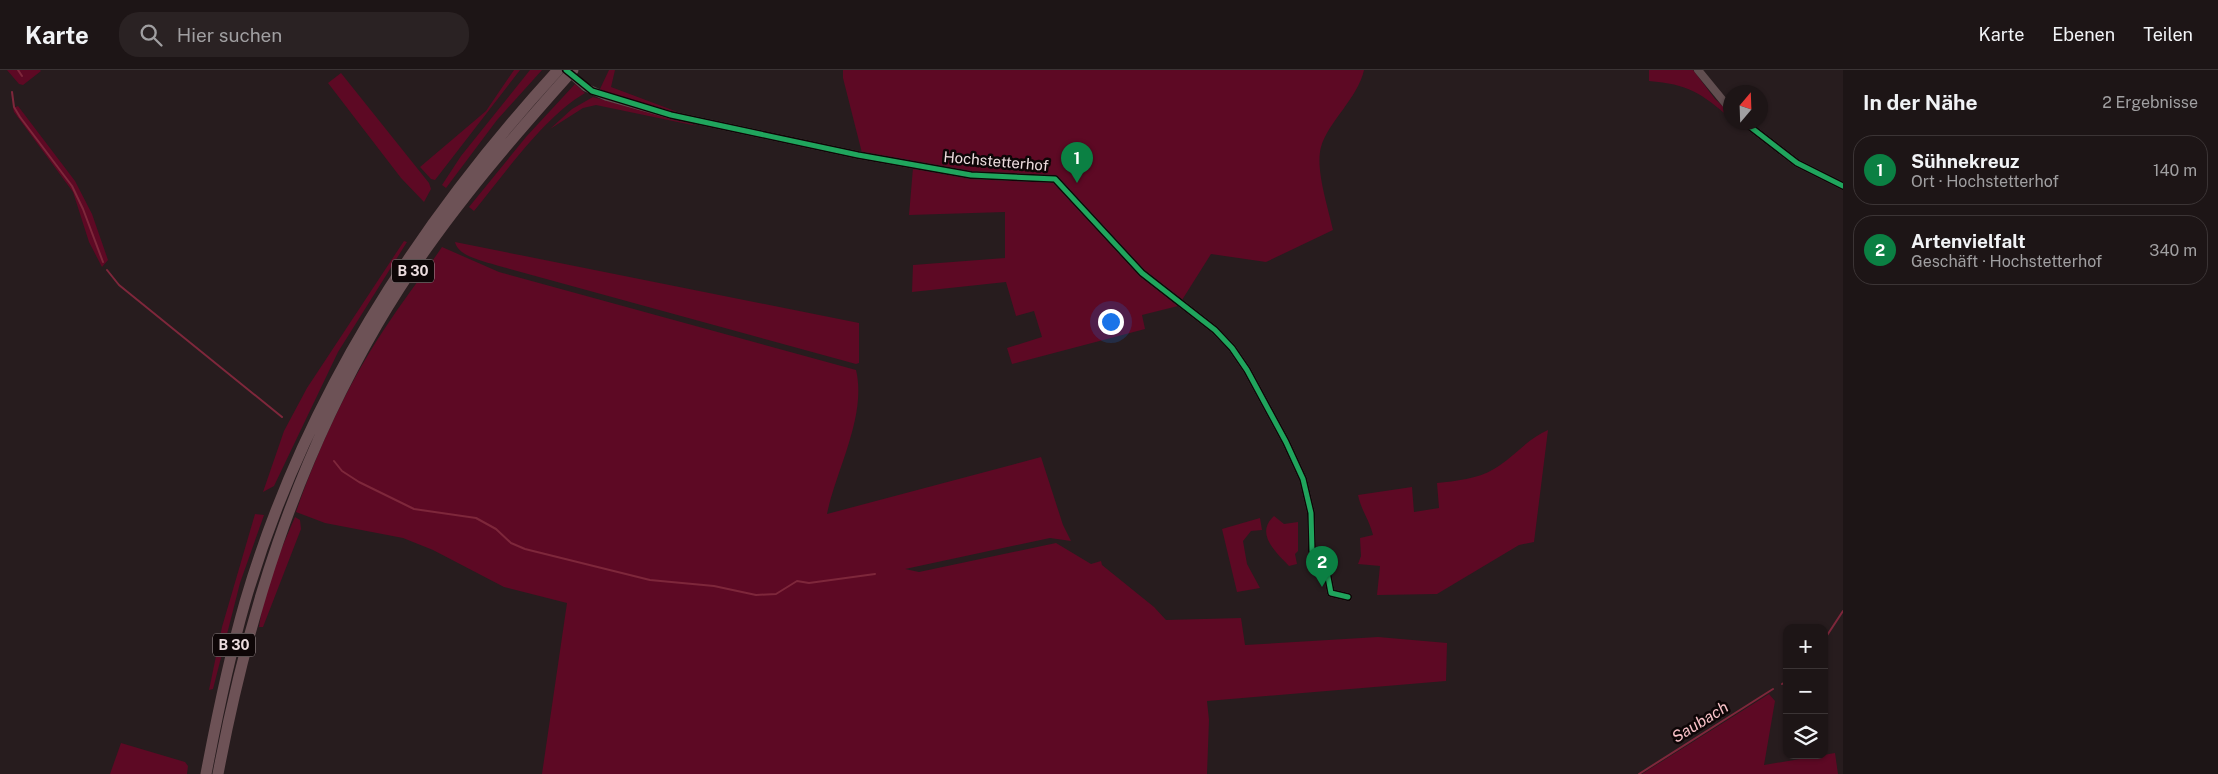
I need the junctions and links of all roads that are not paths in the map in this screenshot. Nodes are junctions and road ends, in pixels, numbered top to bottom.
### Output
1 (558, 70) edge
2 (566, 70) edge
3 (574, 70) edge
4 (1698, 70) edge
5 (1723, 100) edge
6 (1754, 130) edge
7 (1843, 186) edge
8 (288, 497) junction
9 (279, 521) junction
10 (1348, 597) dead end
11 (206, 774) edge
12 (218, 774) edge

1 - 8 highway, B 30
2 - 10 street, Hochstetterhof, bridge
3 - 8 highway, B 30
4 - 5 street
6 - 7 street
8 - 9 highway, B 30
9 - 11 highway, B 30
9 - 12 highway, B 30

